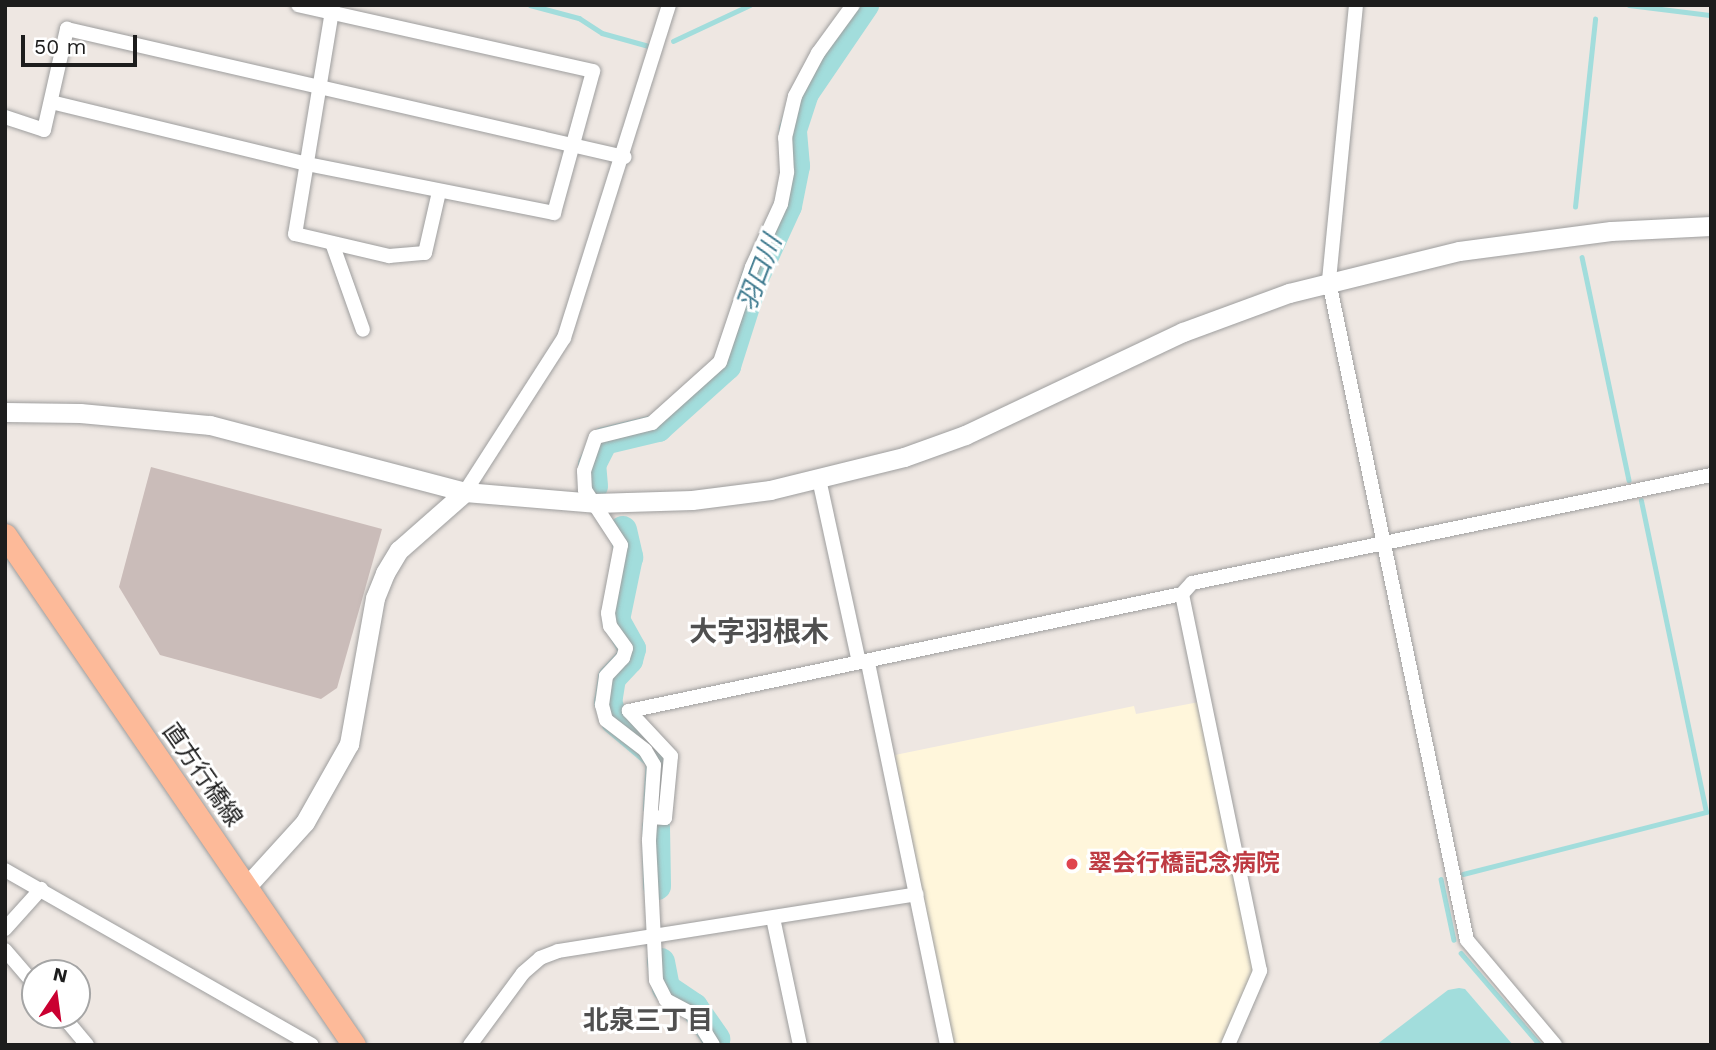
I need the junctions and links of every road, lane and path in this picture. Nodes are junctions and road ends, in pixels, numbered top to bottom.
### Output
1 (298, 5) edge
2 (669, 5) edge
3 (853, 5) edge
4 (1356, 5) edge
5 (333, 9) edge
6 (321, 88) junction
7 (51, 102) junction
8 (5, 117) edge
9 (569, 145) junction
10 (624, 157) junction
11 (307, 163) junction
12 (439, 192) junction
13 (1711, 226) edge
14 (332, 243) junction
15 (1329, 282) junction
16 (363, 330) dead end
17 (5, 412) edge
18 (1711, 475) edge
19 (819, 480) junction
20 (465, 492) junction
21 (595, 503) junction
22 (5, 535) edge
23 (1383, 542) junction
24 (1182, 594) junction
25 (864, 662) junction
26 (650, 817) junction
27 (5, 870) edge
28 (247, 886) junction
29 (41, 889) junction
30 (916, 894) junction
31 (773, 918) junction
32 (5, 929) edge
33 (654, 936) junction
34 (5, 950) edge
35 (21, 969) edge
36 (74, 1029) edge
37 (88, 1045) edge
38 (312, 1045) edge
39 (354, 1045) edge
40 (470, 1045) edge
41 (713, 1045) edge
42 (800, 1045) edge
43 (947, 1045) edge
44 (1228, 1045) edge
45 (1555, 1045) edge

1 - 5 street
2 - 10 street
3 - 21 street
4 - 15 street
5 - 6 street
5 - 9 street
6 - 7 street
6 - 9 street
6 - 11 street
7 - 8 street
7 - 11 street
9 - 10 street
9 - 12 street
10 - 20 street
11 - 12 street
11 - 14 street
12 - 14 street
13 - 15 street
14 - 16 street
15 - 19 street
15 - 23 street
17 - 20 street
18 - 23 street
19 - 21 street
19 - 25 street
20 - 21 street
20 - 28 street
21 - 26 street
22 - 28 main road, 直方行橋線
23 - 24 street
23 - 45 street
24 - 25 street
24 - 44 street
25 - 26 street
25 - 30 street
26 - 33 street
27 - 29 street
28 - 39 main road, 直方行橋線
29 - 32 street
29 - 38 street
30 - 31 street
30 - 43 street
31 - 33 street
31 - 42 street
33 - 40 street
33 - 41 street
34 - 35 street
36 - 37 street

